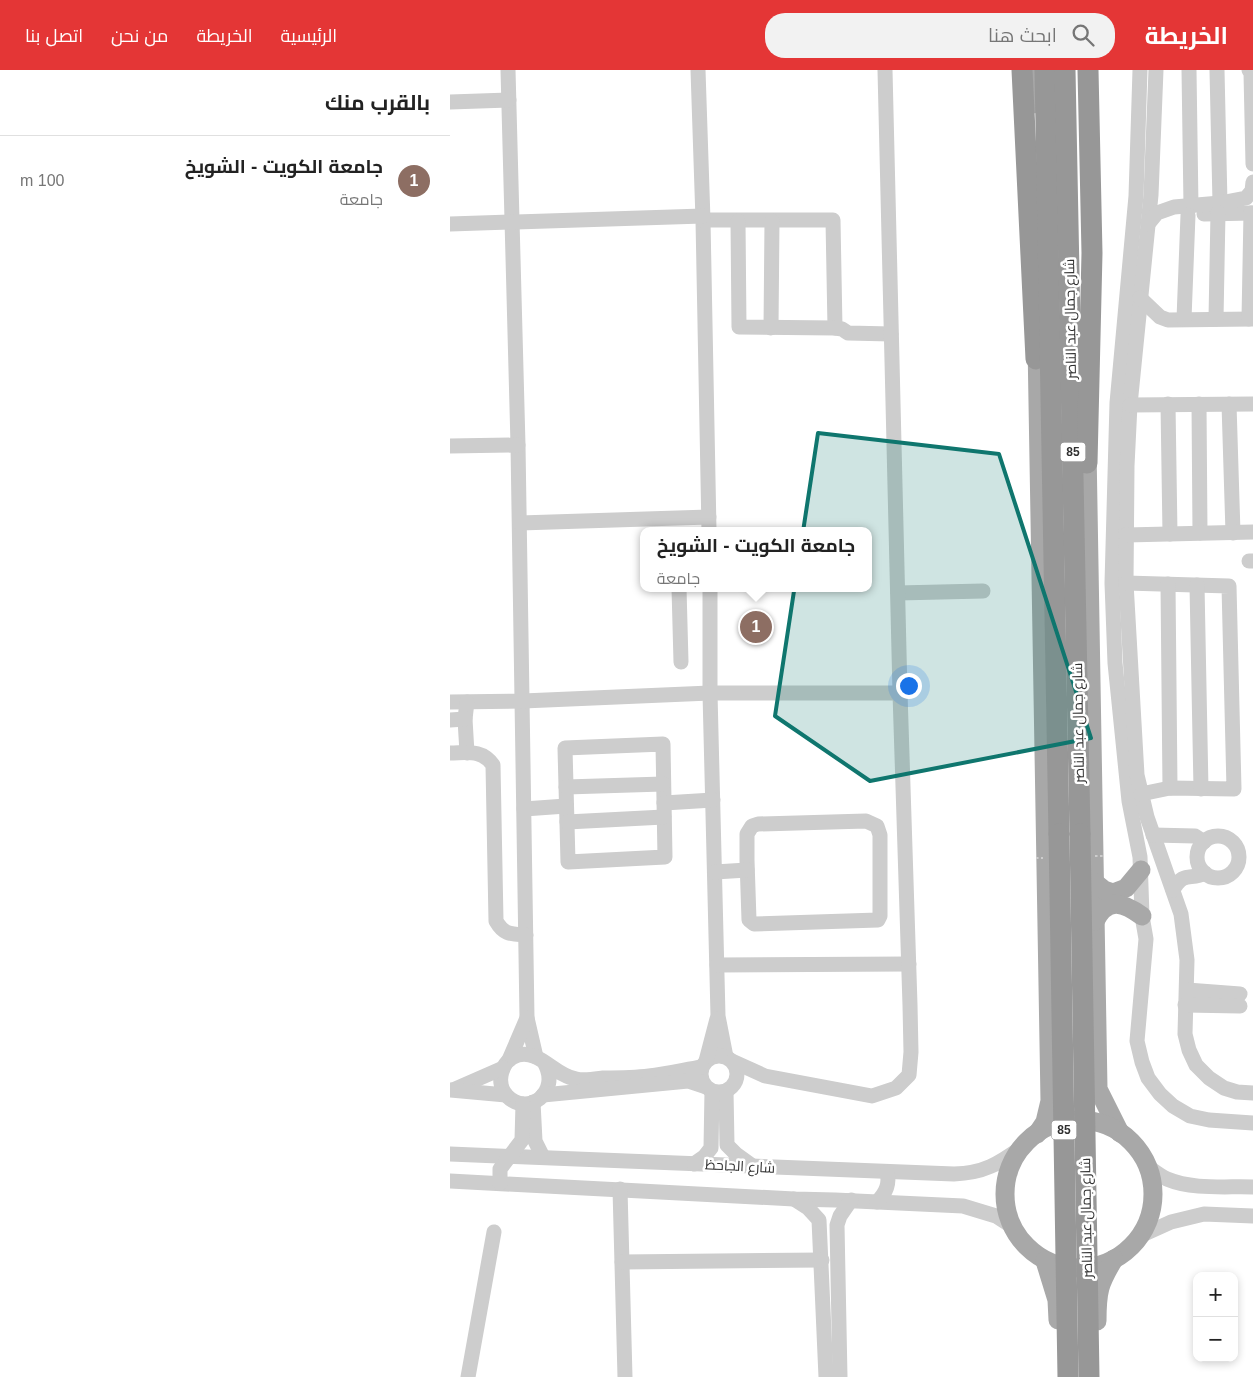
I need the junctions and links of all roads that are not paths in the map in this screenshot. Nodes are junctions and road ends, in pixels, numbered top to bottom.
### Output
1 (508, 70) edge
2 (698, 70) edge
3 (885, 70) edge
4 (1045, 70) edge
5 (1065, 70) edge
6 (1080, 70) edge
7 (1088, 70) edge
8 (1140, 70) edge
9 (1156, 70) edge
10 (1189, 70) edge
11 (1217, 70) edge
12 (1250, 70) edge
13 (1026, 76) edge
14 (509, 100) junction
15 (450, 102) edge
16 (1253, 164) edge
17 (1253, 182) edge
18 (1219, 208) junction
19 (1190, 210) junction
20 (1252, 213) edge
21 (772, 221) junction
22 (704, 222) junction
23 (511, 223) junction
24 (450, 224) edge
25 (1148, 224) junction
26 (738, 226) junction
27 (1146, 241) junction
28 (1140, 298) junction
29 (1184, 319) junction
30 (1216, 319) junction
31 (1251, 319) edge
32 (772, 328) junction
33 (839, 329) junction
34 (891, 329) junction
35 (1128, 351) junction
36 (1125, 386) junction
37 (1038, 388) joint
38 (1168, 404) junction
39 (1199, 404) junction
40 (1229, 404) junction
41 (1253, 404) edge
42 (1130, 405) junction
43 (518, 445) junction
44 (450, 446) edge
45 (1088, 463) junction
46 (520, 523) junction
47 (709, 524) edge
48 (1253, 532) edge
49 (1200, 533) junction
50 (1233, 533) junction
51 (1170, 534) junction
52 (1126, 535) junction
53 (1126, 584) junction
54 (1168, 584) junction
55 (1197, 585) junction
56 (983, 591) dead end
57 (679, 592) edge
58 (710, 592) edge
59 (898, 593) junction
60 (682, 662) dead end
61 (710, 693) junction
62 (900, 693) junction
63 (523, 701) junction
64 (450, 702) edge
65 (466, 702) junction
66 (466, 719) junction
67 (450, 720) edge
68 (450, 753) edge
69 (467, 753) junction
70 (664, 784) junction
71 (566, 787) junction
72 (1170, 788) junction
73 (1201, 789) junction
74 (1140, 794) junction
75 (713, 800) junction
76 (566, 806) junction
77 (524, 809) junction
78 (664, 810) junction
79 (566, 822) junction
80 (1153, 835) junction
81 (1204, 842) junction
82 (747, 865) junction
83 (714, 867) junction
84 (906, 868) junction
85 (880, 869) junction
86 (1141, 870) junction
87 (1205, 873) junction
88 (1094, 882) junction
89 (1173, 890) junction
90 (1142, 916) junction
91 (1095, 921) junction
92 (526, 936) junction
93 (909, 964) junction
94 (717, 965) junction
95 (1186, 998) junction
96 (1240, 1000) dead end
97 (718, 1016) junction
98 (528, 1018) junction
99 (729, 1059) junction
100 (540, 1060) junction
101 (506, 1064) junction
102 (704, 1064) junction
103 (765, 1076) junction
104 (452, 1089) edge
105 (719, 1089) junction
106 (1253, 1093) edge
107 (506, 1095) junction
108 (533, 1100) junction
109 (1253, 1123) edge
110 (1120, 1132) junction
111 (1037, 1134) junction
112 (1022, 1147) junction
113 (450, 1154) edge
114 (511, 1156) junction
115 (543, 1157) junction
116 (694, 1164) junction
117 (1148, 1166) junction
118 (754, 1167) junction
119 (887, 1172) junction
120 (450, 1181) edge
121 (500, 1183) junction
122 (1253, 1187) edge
123 (620, 1190) junction
124 (794, 1199) junction
125 (851, 1200) junction
126 (878, 1202) junction
127 (1253, 1216) edge
128 (1013, 1227) junction
129 (494, 1232) dead end
130 (1140, 1236) junction
131 (1114, 1259) junction
132 (822, 1260) junction
133 (1045, 1261) junction
134 (622, 1262) junction
135 (468, 1377) edge
136 (624, 1377) edge
137 (826, 1377) edge
138 (840, 1377) edge
139 (1059, 1377) edge
140 (1068, 1377) edge
141 (1089, 1377) edge
142 (1098, 1377) edge

1 - 14 street
2 - 22 street
3 - 34 street
4 - 140 highway, شارع جمال عبد الناصر / 85, bridge
5 - 141 highway, شارع جمال عبد الناصر / 85, bridge
6 - 45 main road
7 - 45 highway
8 - 35 street
9 - 25 street
10 - 19 street
11 - 18 street
12 - 16 street
13 - 37 highway
14 - 15 street
14 - 23 street
17 - 18 street
18 - 19 street
18 - 20 street
18 - 30 street
19 - 25 street
19 - 27 street
19 - 29 street
20 - 31 street
21 - 26 street
21 - 32 street
21 - 33 street
22 - 23 street
22 - 26 street
22 - 47 street
23 - 24 street
23 - 43 street
25 - 27 street
26 - 32 street
27 - 28 street
28 - 29 street
28 - 35 street
29 - 30 street
30 - 31 street
32 - 33 street
33 - 34 street
34 - 59 street
35 - 36 street
36 - 42 street
36 - 86 street
37 - 111 main road
38 - 39 street
38 - 42 street
38 - 51 street
39 - 40 street
39 - 49 street
40 - 41 street
40 - 50 street
42 - 52 street
43 - 44 street
43 - 46 street
45 - 88 main road
46 - 47 street
46 - 63 street
48 - 50 street
49 - 50 street
49 - 51 street
51 - 52 street
52 - 53 street
53 - 54 street
53 - 74 street
54 - 55 street
54 - 72 street
55 - 73 street
55 - 73 street
56 - 59 street
57 - 60 street
58 - 61 street
59 - 62 street
61 - 62 street
61 - 63 street
61 - 75 street
62 - 84 street
63 - 65 street
63 - 77 street
64 - 65 street
65 - 66 street
66 - 67 street
66 - 69 street
68 - 69 street
69 - 92 street
70 - 71 street
70 - 71 street
70 - 78 street
71 - 76 street
72 - 73 street
72 - 74 street
74 - 80 street
75 - 78 street
75 - 83 street
76 - 77 street
76 - 79 street
77 - 92 street
78 - 79 street
78 - 79 street
80 - 81 street
80 - 89 street
81 - 87 street
81 - 87 street
82 - 83 street
82 - 85 street
82 - 85 street
83 - 94 street
84 - 85 street
84 - 93 street
86 - 88 main road
86 - 90 street
87 - 89 street
88 - 91 main road
89 - 95 street
90 - 91 main road
90 - 109 street
91 - 110 main road
92 - 98 street
93 - 94 street
93 - 103 street
94 - 97 street
95 - 96 street
95 - 106 street
97 - 99 street
97 - 102 street
98 - 100 street
98 - 101 street
99 - 102 street
99 - 103 street
99 - 105 street
100 - 101 street
100 - 102 street
100 - 108 street
101 - 104 street
101 - 107 street
102 - 105 street
103 - 105 street
104 - 107 street
105 - 108 street
105 - 116 street
105 - 118 street
107 - 108 street
108 - 114 street
108 - 115 street
110 - 111 main road
110 - 117 main road
111 - 112 main road
112 - 119 street, شارع الجاحظ
112 - 128 main road
113 - 114 street, شارع الجاحظ
114 - 115 street, شارع الجاحظ
114 - 121 street
115 - 116 street, شارع الجاحظ
116 - 118 street, شارع الجاحظ
117 - 122 street
117 - 130 main road
118 - 119 street, شارع الجاحظ
119 - 126 street
120 - 121 street
121 - 123 street
123 - 124 street
123 - 134 street
124 - 125 street
124 - 132 street
125 - 126 street
125 - 138 street
126 - 128 street
127 - 130 street
128 - 133 main road
129 - 135 street
130 - 131 main road
131 - 133 main road
131 - 142 main road
132 - 134 street
132 - 137 street
133 - 139 main road
134 - 136 street

